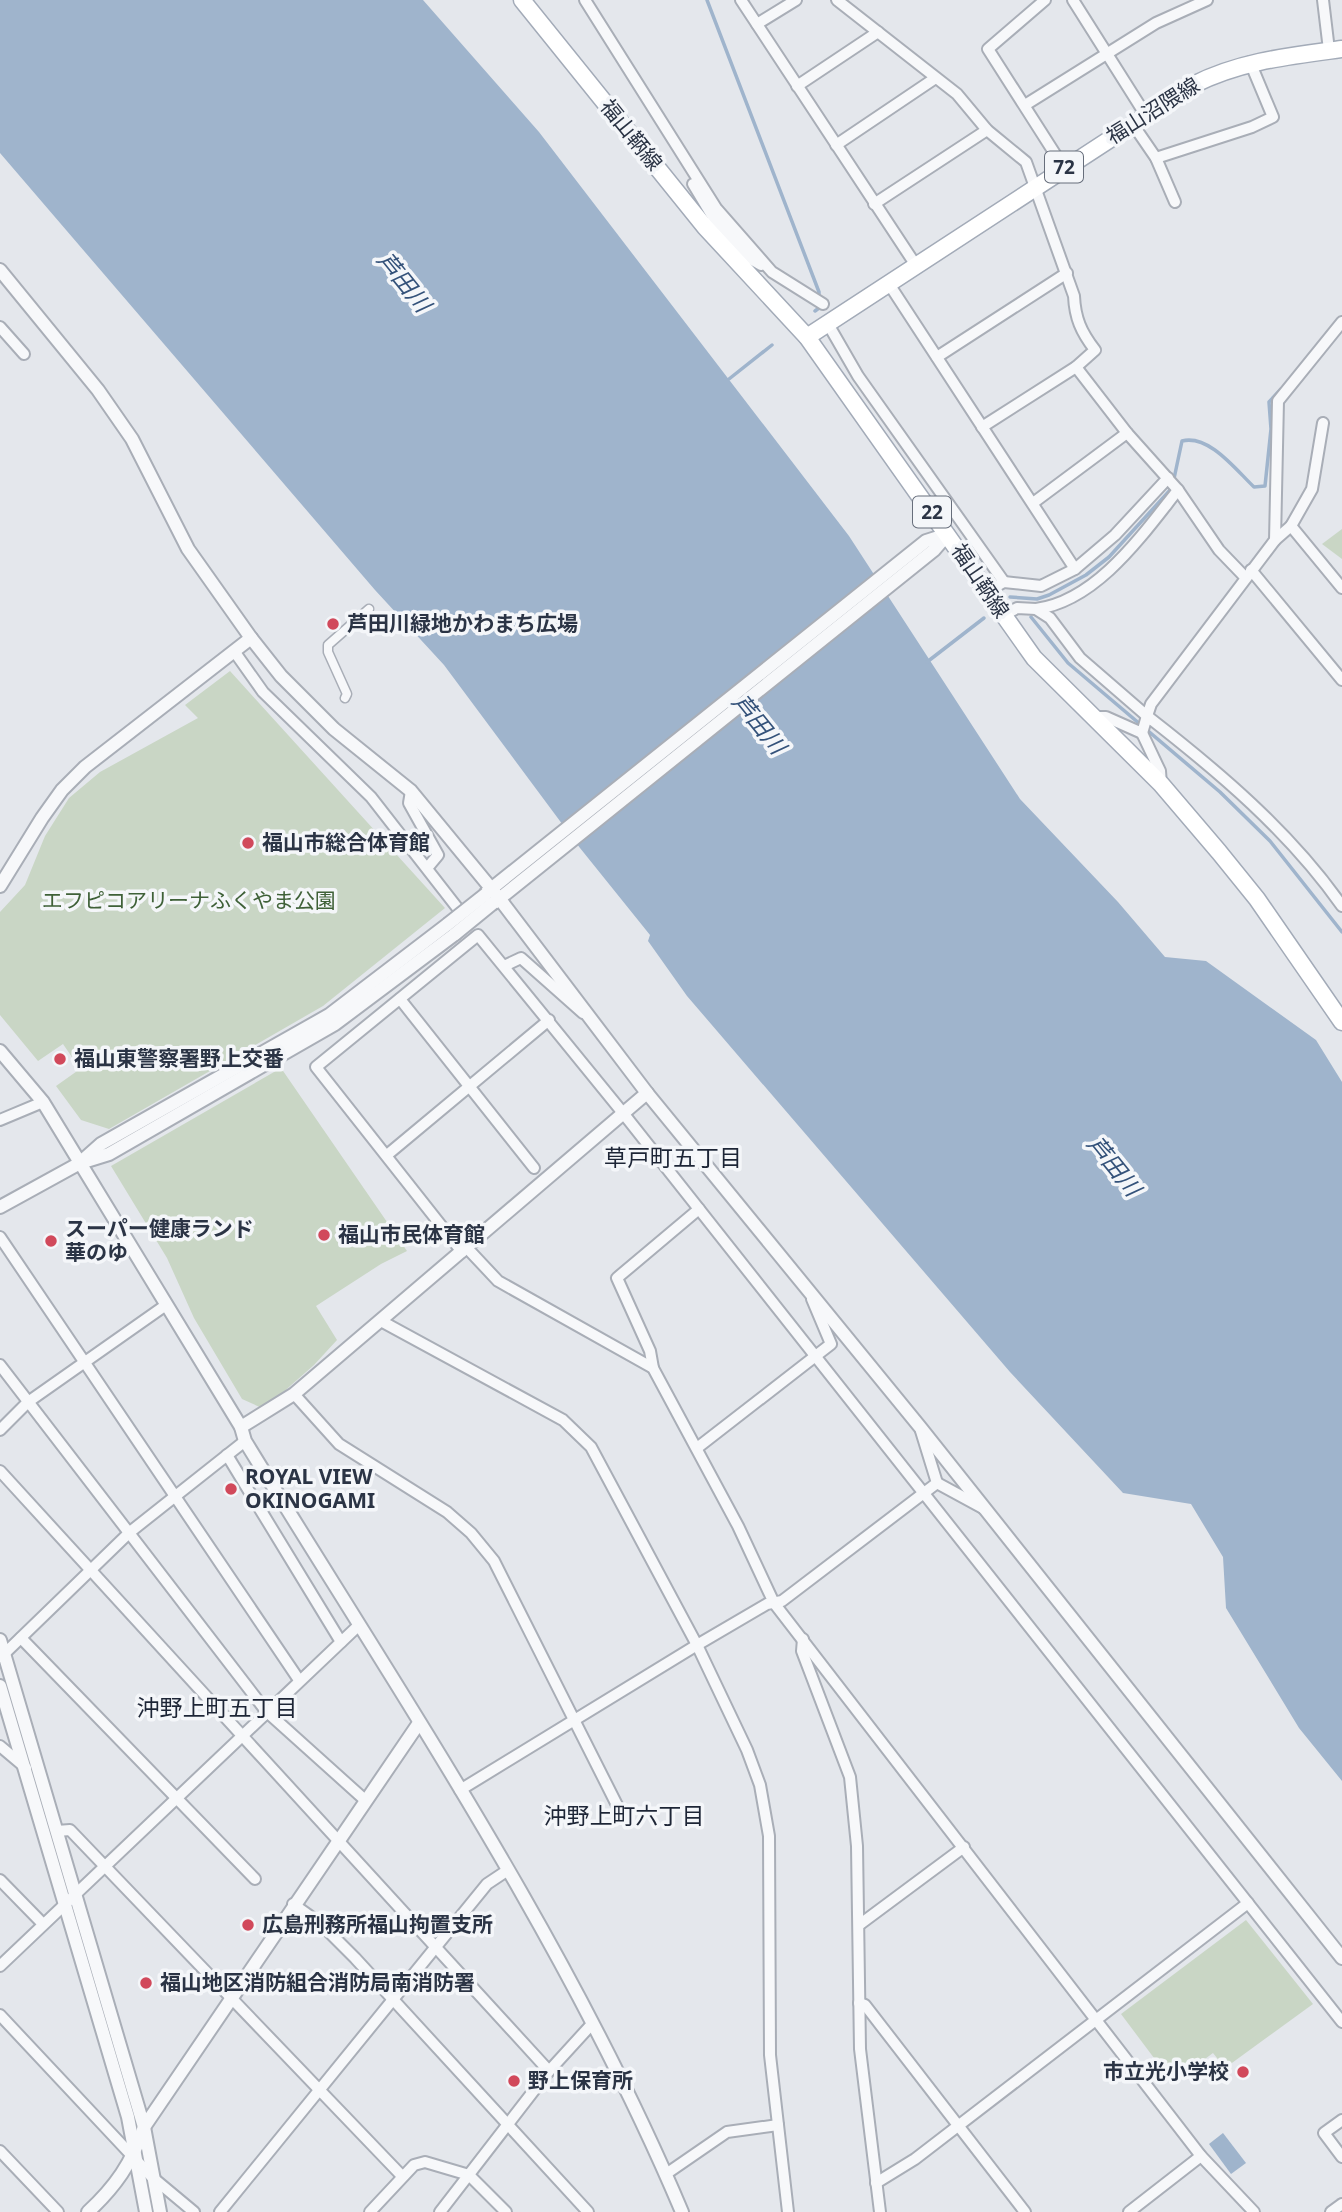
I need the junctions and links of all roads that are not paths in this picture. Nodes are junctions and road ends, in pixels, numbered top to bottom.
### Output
1 (522, 0) edge
2 (584, 0) edge
3 (741, 0) edge
4 (796, 0) edge
5 (837, 0) edge
6 (1045, 0) edge
7 (1073, 0) edge
8 (1206, 0) edge
9 (1323, 0) edge
10 (757, 24) junction
11 (878, 32) junction
12 (1336, 49) edge
13 (1107, 53) junction
14 (1250, 62) junction
15 (934, 79) junction
16 (797, 86) junction
17 (1025, 106) junction
18 (1138, 119) junction
19 (987, 130) junction
20 (836, 145) junction
21 (677, 147) junction
22 (1156, 158) junction
23 (1064, 167) junction
24 (1036, 185) junction
25 (1175, 202) dead end
26 (874, 204) junction
27 (710, 223) junction
28 (915, 264) junction
29 (0, 270) edge
30 (772, 272) junction
31 (1067, 273) junction
32 (889, 284) junction
33 (819, 302) dead end
34 (1342, 322) edge
35 (828, 324) junction
36 (0, 327) edge
37 (807, 337) junction
38 (24, 354) dead end
39 (937, 357) junction
40 (1076, 367) junction
41 (1322, 423) dead end
42 (982, 426) junction
43 (1127, 433) junction
44 (1173, 484) junction
45 (1032, 503) junction
46 (1291, 526) junction
47 (948, 534) junction
48 (1275, 540) junction
49 (1075, 569) junction
50 (1248, 573) junction
51 (1004, 582) junction
52 (1041, 588) junction
53 (1342, 588) edge
54 (986, 592) junction
55 (1038, 607) junction
56 (369, 610) dead end
57 (1003, 616) junction
58 (251, 638) junction
59 (234, 651) junction
60 (1342, 680) edge
61 (345, 698) dead end
62 (1093, 717) junction
63 (1145, 724) junction
64 (1161, 784) junction
65 (411, 791) junction
66 (428, 867) junction
67 (0, 886) edge
68 (496, 893) junction
69 (1342, 906) edge
70 (478, 935) junction
71 (504, 966) junction
72 (400, 999) junction
73 (549, 1020) junction
74 (1342, 1022) edge
75 (598, 1025) junction
76 (0, 1051) edge
77 (470, 1087) junction
78 (647, 1093) junction
79 (43, 1102) junction
80 (623, 1113) junction
81 (0, 1120) edge
82 (387, 1155) junction
83 (80, 1163) junction
84 (534, 1168) dead end
85 (0, 1207) edge
86 (699, 1209) junction
87 (0, 1237) edge
88 (464, 1250) junction
89 (807, 1287) junction
90 (166, 1306) junction
91 (381, 1321) junction
92 (816, 1357) junction
93 (85, 1362) junction
94 (0, 1365) edge
95 (653, 1368) junction
96 (294, 1394) junction
97 (29, 1402) junction
98 (241, 1427) junction
99 (920, 1427) junction
100 (0, 1430) edge
101 (245, 1441) junction
102 (697, 1448) junction
103 (227, 1455) junction
104 (0, 1471) edge
105 (937, 1483) junction
106 (923, 1492) junction
107 (175, 1495) junction
108 (983, 1508) junction
109 (130, 1532) junction
110 (91, 1569) junction
111 (774, 1603) junction
112 (358, 1626) junction
113 (21, 1638) junction
114 (803, 1639) junction
115 (0, 1640) edge
116 (341, 1642) junction
117 (697, 1645) junction
118 (2, 1656) edge
119 (299, 1680) junction
120 (0, 1686) edge
121 (266, 1712) junction
122 (575, 1720) junction
123 (419, 1723) junction
124 (241, 1735) junction
125 (0, 1746) edge
126 (26, 1768) junction
127 (460, 1790) junction
128 (177, 1798) junction
129 (365, 1800) junction
130 (622, 1815) dead end
131 (57, 1831) junction
132 (337, 1840) junction
133 (964, 1847) junction
134 (105, 1865) junction
135 (508, 1870) junction
136 (255, 1879) dead end
137 (0, 1880) edge
138 (75, 1894) junction
139 (1248, 1903) junction
140 (65, 1904) junction
141 (293, 1904) junction
142 (43, 1924) junction
143 (859, 1925) junction
144 (436, 1949) junction
145 (1342, 1958) edge
146 (0, 1966) edge
147 (230, 1997) junction
148 (393, 2000) junction
149 (859, 2003) junction
150 (0, 2015) edge
151 (1097, 2019) junction
152 (1342, 2022) edge
153 (591, 2025) junction
154 (549, 2071) junction
155 (320, 2091) junction
156 (1342, 2120) edge
157 (508, 2124) junction
158 (778, 2124) junction
159 (958, 2125) junction
160 (144, 2127) junction
161 (0, 2151) edge
162 (134, 2156) junction
163 (1201, 2156) junction
164 (1342, 2157) edge
165 (666, 2174) junction
166 (469, 2175) junction
167 (402, 2176) junction
168 (152, 2177) junction
169 (876, 2183) junction
170 (1342, 2204) edge
171 (504, 2211) edge
172 (58, 2212) edge
173 (88, 2212) edge
174 (146, 2212) edge
175 (160, 2212) edge
176 (194, 2212) edge
177 (220, 2212) edge
178 (370, 2212) edge
179 (440, 2212) edge
180 (588, 2212) edge
181 (682, 2212) edge
182 (788, 2212) edge
183 (880, 2212) edge
184 (1025, 2212) edge
185 (1129, 2212) edge
186 (1254, 2212) edge
187 (1331, 2212) edge

1 - 27 main road, 福山鞆線 / 22
2 - 21 street
3 - 10 street
4 - 10 street
5 - 11 street
6 - 17 street
7 - 13 street
8 - 13 street
9 - 12 street
10 - 16 street
11 - 15 street
11 - 16 street
12 - 14 main road, 福山沼隈線 / 72
13 - 17 street
13 - 18 street
14 - 18 main road, 福山沼隈線 / 72
14 - 22 street
15 - 19 street
15 - 20 street
16 - 20 street
17 - 23 street
18 - 22 street
18 - 23 main road, 福山沼隈線 / 72
19 - 24 street
19 - 26 street
20 - 26 street
21 - 27 street
21 - 30 street
22 - 25 street
23 - 24 main road, 福山沼隈線 / 72
24 - 28 main road, 福山沼隈線 / 72
24 - 31 street
26 - 28 street
27 - 30 street
27 - 37 main road, 福山鞆線 / 22
28 - 32 main road, 福山沼隈線 / 72
29 - 58 street
30 - 33 street
31 - 39 street
31 - 40 street
32 - 35 main road, 福山沼隈線 / 72
32 - 39 street
34 - 48 street
35 - 37 main road, 福山沼隈線 / 72
35 - 51 street
36 - 38 street
37 - 47 main road, 福山鞆線 / 22
39 - 42 street
40 - 42 street
40 - 43 street
41 - 46 street
42 - 45 street
43 - 44 street
43 - 45 street
44 - 49 street
44 - 50 street
44 - 55 street
45 - 49 street
46 - 48 street
46 - 53 street
47 - 54 main road, 福山鞆線 / 22
47 - 68 street
48 - 50 street
49 - 52 street
50 - 60 street
50 - 63 street
51 - 52 street
51 - 54 street
52 - 55 street
54 - 57 main road, 福山鞆線 / 22
55 - 57 street
55 - 63 street
56 - 61 street
57 - 62 main road, 福山鞆線 / 22
58 - 59 street
58 - 65 street
59 - 66 street
59 - 67 street
62 - 63 street
62 - 64 main road, 福山鞆線 / 22
63 - 64 street
63 - 69 street
64 - 74 main road, 福山鞆線 / 22
65 - 66 street
65 - 68 street
66 - 70 street
68 - 75 street
68 - 83 street, bridge
70 - 71 street
70 - 72 street
71 - 73 street
71 - 75 street
72 - 77 street
72 - 82 street
73 - 77 street
73 - 80 street
75 - 78 street
76 - 79 street
77 - 82 street
77 - 84 street
78 - 80 street
78 - 89 street
79 - 81 street
79 - 83 street
80 - 86 street
80 - 88 street
82 - 88 street
83 - 85 street
83 - 90 street
86 - 92 street
86 - 95 street
87 - 93 street
88 - 91 street
88 - 95 street
89 - 92 street
89 - 99 street
90 - 93 street
90 - 98 street
91 - 96 street
91 - 117 street
92 - 102 street
92 - 106 street
93 - 97 street
93 - 107 street
94 - 97 street
95 - 102 street
96 - 98 street
96 - 122 street
97 - 100 street
97 - 109 street
98 - 101 street
99 - 105 street
99 - 108 street
101 - 103 street
101 - 112 street
102 - 111 street
103 - 107 street
103 - 116 street
104 - 110 street
105 - 106 street
105 - 108 street
106 - 111 street
106 - 139 street
107 - 109 street
107 - 119 street
108 - 145 street
109 - 110 street
109 - 121 street
110 - 113 street
110 - 124 street
111 - 114 street
111 - 117 street
112 - 116 street
112 - 123 street
113 - 118 street
113 - 128 street
114 - 133 street
114 - 143 street
115 - 118 street
116 - 119 street
117 - 122 street
117 - 158 street
118 - 131 street
119 - 121 street
120 - 126 street
121 - 124 street
121 - 129 street
122 - 127 street
122 - 130 street
123 - 127 street
123 - 129 street
124 - 128 street
124 - 132 street
125 - 126 street
126 - 140 street
127 - 135 street
128 - 134 street
128 - 136 street
129 - 132 street
131 - 134 street
131 - 138 street
132 - 141 street
132 - 144 street
133 - 143 street
133 - 151 street
134 - 138 street
134 - 147 street
135 - 144 street
135 - 153 street
137 - 142 street
138 - 140 street
138 - 160 street
139 - 151 street
139 - 152 street
140 - 142 street
140 - 162 street
141 - 147 street
141 - 148 street
142 - 146 street
143 - 149 street
144 - 148 street
144 - 154 street
147 - 155 street
147 - 160 street
148 - 155 street
148 - 157 street
149 - 159 street
149 - 169 street
150 - 162 street
151 - 159 street
151 - 163 street
153 - 154 street
153 - 165 street
154 - 157 street
155 - 167 street
155 - 177 street
156 - 164 street
157 - 166 street
157 - 180 street
158 - 165 street
158 - 182 street
159 - 169 street
159 - 184 street
160 - 162 street
160 - 168 street
161 - 172 street
162 - 168 street
162 - 173 street
162 - 174 street
163 - 185 street
163 - 186 street
165 - 181 street
166 - 167 street
166 - 171 street
166 - 179 street
167 - 178 street
168 - 175 street
168 - 176 street
169 - 183 street
170 - 187 street

